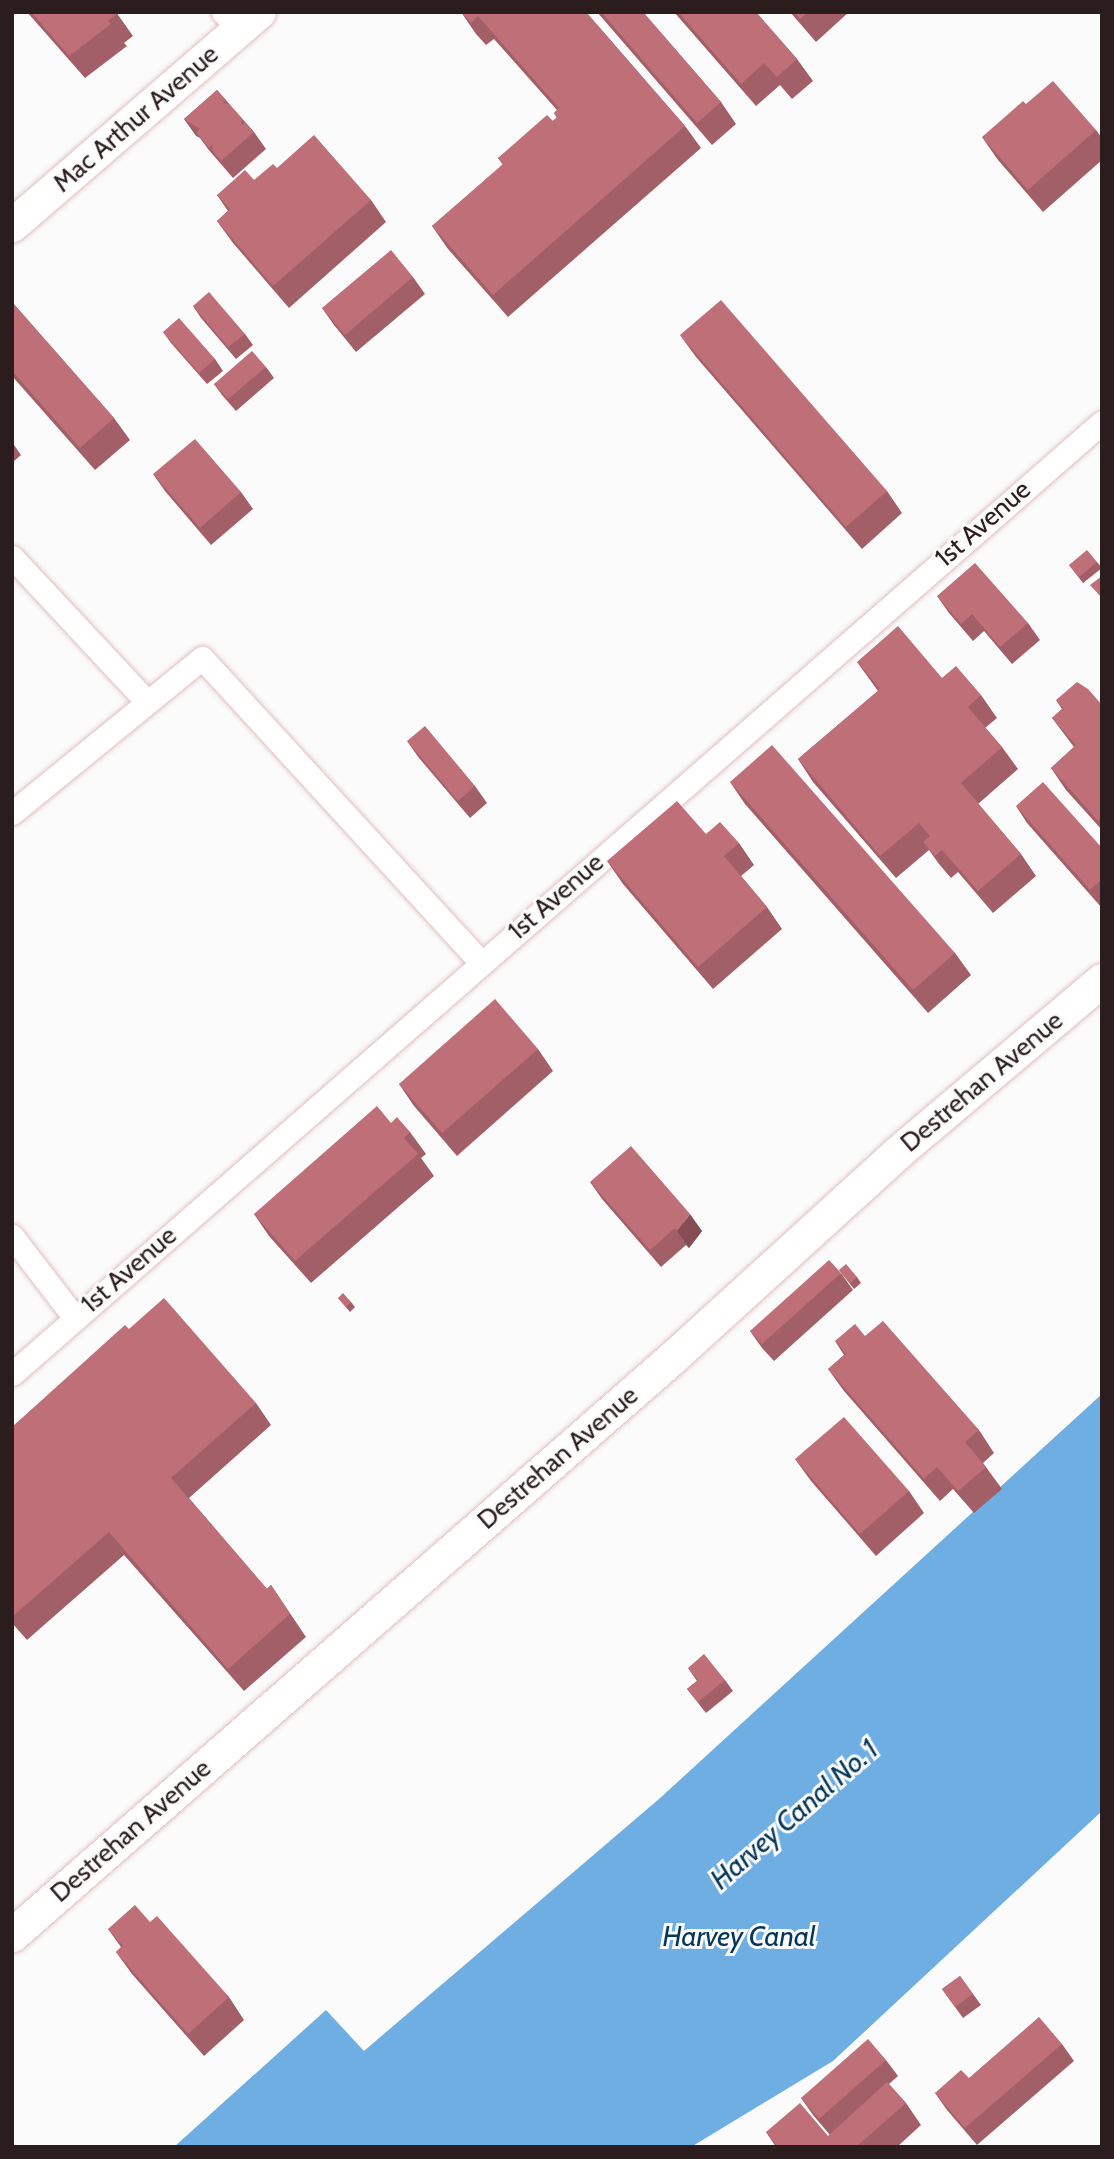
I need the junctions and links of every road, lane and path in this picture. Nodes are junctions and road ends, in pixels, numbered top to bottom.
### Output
1 (240, 18) edge
2 (12, 225) edge
3 (1102, 422) edge
4 (12, 557) edge
5 (147, 702) junction
6 (12, 813) edge
7 (481, 962) junction
8 (1102, 980) edge
9 (12, 1236) edge
10 (75, 1318) junction
11 (12, 1374) edge
12 (12, 1935) edge

1 - 2 main road, Mac Arthur Avenue
3 - 7 street, 1st Avenue
4 - 5 street
5 - 6 street
5 - 7 street
7 - 10 street, 1st Avenue
8 - 12 main road, Destrehan Avenue
9 - 10 street
10 - 11 street, 1st Avenue

